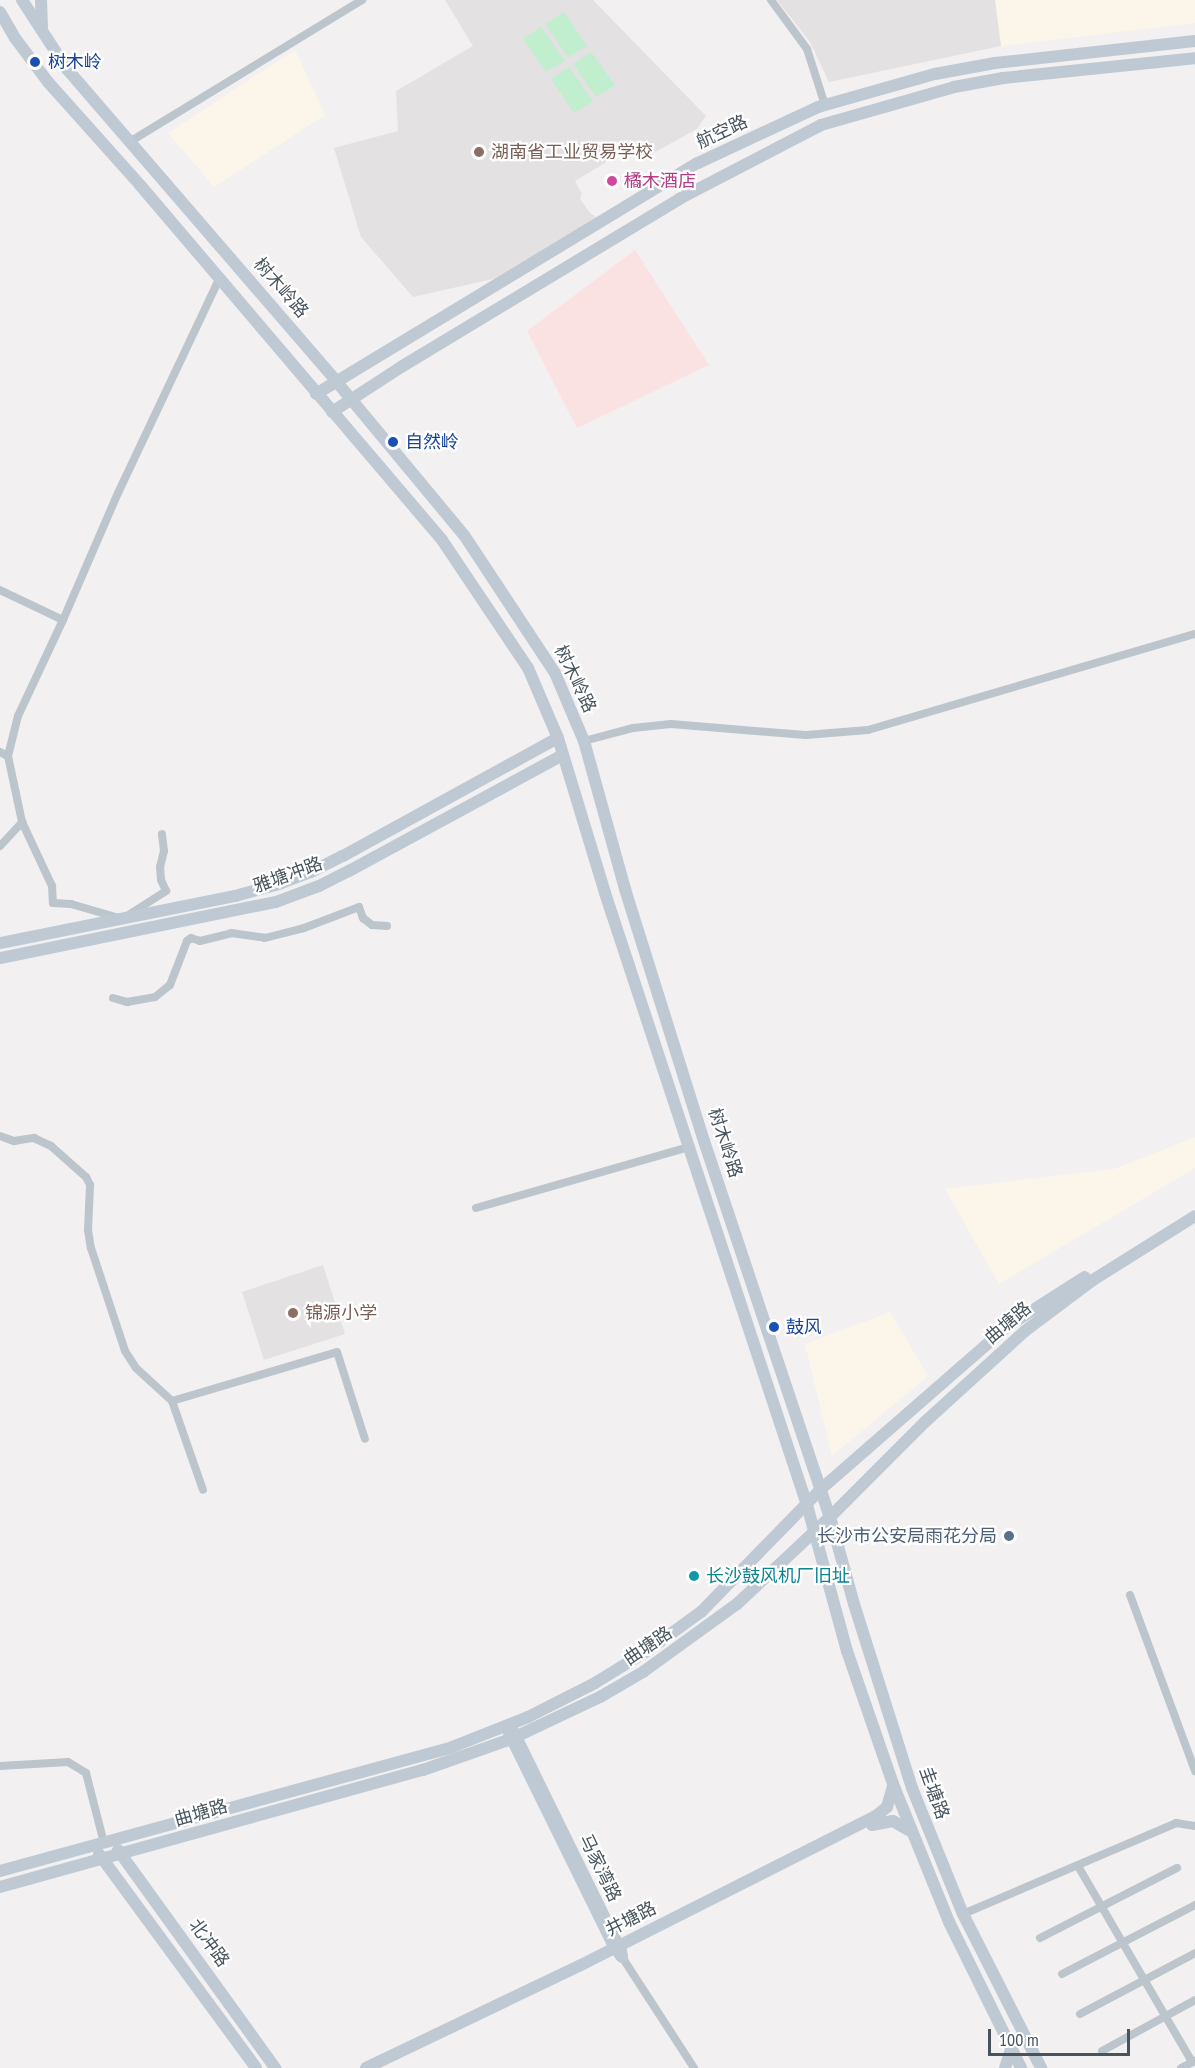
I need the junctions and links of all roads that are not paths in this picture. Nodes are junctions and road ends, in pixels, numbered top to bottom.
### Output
1 (22, 0) edge
2 (41, 0) edge
3 (362, 0) edge
4 (771, 0) edge
5 (0, 12) edge
6 (0, 30) edge
7 (43, 34) junction
8 (15, 38) junction
9 (1195, 40) edge
10 (1195, 58) edge
11 (995, 63) junction
12 (1003, 78) junction
13 (821, 106) junction
14 (821, 125) junction
15 (131, 141) junction
16 (219, 279) junction
17 (336, 381) junction
18 (316, 394) junction
19 (352, 400) junction
20 (332, 412) junction
21 (0, 590) edge
22 (63, 620) junction
23 (1195, 634) edge
24 (558, 738) junction
25 (584, 741) junction
26 (4, 754) edge
27 (563, 755) junction
28 (22, 822) junction
29 (162, 834) dead end
30 (0, 846) edge
31 (122, 917) junction
32 (387, 926) dead end
33 (0, 943) edge
34 (0, 958) edge
35 (113, 998) dead end
36 (0, 1136) edge
37 (689, 1147) junction
38 (1195, 1207) edge
39 (476, 1208) dead end
40 (1195, 1216) edge
41 (172, 1401) junction
42 (365, 1439) dead end
43 (821, 1489) junction
44 (203, 1490) dead end
45 (807, 1505) junction
46 (830, 1516) junction
47 (813, 1532) junction
48 (1130, 1595) dead end
49 (508, 1726) junction
50 (514, 1738) junction
51 (0, 1766) edge
52 (1195, 1771) edge
53 (893, 1784) junction
54 (1195, 1826) edge
55 (913, 1835) junction
56 (103, 1843) junction
57 (121, 1854) junction
58 (103, 1859) junction
59 (1078, 1866) junction
60 (1178, 1868) dead end
61 (0, 1871) edge
62 (0, 1887) edge
63 (1195, 1905) edge
64 (1102, 1906) junction
65 (963, 1914) junction
66 (1040, 1938) dead end
67 (1123, 1943) junction
68 (619, 1951) junction
69 (1195, 1953) edge
70 (1062, 1974) dead end
71 (1144, 1980) junction
72 (1195, 2000) edge
73 (1080, 2014) dead end
74 (1165, 2016) junction
75 (1011, 2049) junction
76 (1102, 2051) dead end
77 (1194, 2062) edge
78 (256, 2068) edge
79 (274, 2068) edge
80 (366, 2068) edge
81 (378, 2068) edge
82 (694, 2068) edge
83 (1005, 2068) edge
84 (1021, 2068) edge
85 (1041, 2068) edge
86 (1181, 2068) edge

1 - 7 main road, 树木岭路
2 - 7 main road
3 - 15 street
4 - 13 street
5 - 8 main road, 树木岭路
6 - 8 main road
7 - 15 main road, 树木岭路
8 - 16 main road, 树木岭路
9 - 11 main road, 航空路
10 - 12 main road
11 - 12 main road
11 - 13 main road, 航空路
12 - 14 main road
13 - 14 main road
13 - 17 main road, 航空路
14 - 19 main road
15 - 17 main road, 树木岭路
16 - 18 main road, 树木岭路
16 - 22 street
17 - 18 main road, 航空路
17 - 19 main road, 树木岭路
18 - 20 main road, 树木岭路
19 - 20 main road
19 - 25 main road, 树木岭路
20 - 24 main road, 树木岭路
21 - 22 street
22 - 26 street
23 - 25 street
24 - 27 main road, 树木岭路
24 - 31 main road, 雅塘冲路
25 - 43 main road, 树木岭路
26 - 28 street
27 - 34 main road, 雅塘冲路
27 - 37 main road, 树木岭路
28 - 30 street
28 - 31 street
29 - 31 street
31 - 33 main road, 雅塘冲路
32 - 35 street
36 - 41 street
37 - 39 street
37 - 45 main road, 树木岭路
38 - 43 main road, 曲塘路
40 - 46 main road, 曲塘路
41 - 42 street
41 - 44 street
43 - 45 main road, 曲塘路
43 - 46 main road, 树木岭路
45 - 47 main road, 树木岭路
45 - 49 main road, 曲塘路
46 - 47 main road, 曲塘路
46 - 65 main road, 圭塘路
47 - 50 main road, 曲塘路
47 - 53 main road, 圭塘路
48 - 52 street
49 - 50 main road, 马家湾路
49 - 56 main road, 曲塘路
50 - 57 main road, 曲塘路
50 - 68 main road, 马家湾路
51 - 56 street
53 - 55 main road, 圭塘路
53 - 68 main road, 井塘路
54 - 59 street
55 - 68 main road, 井塘路
55 - 75 main road, 圭塘路
56 - 57 main road, 北冲路
56 - 58 main road, 北冲路
56 - 61 main road, 曲塘路
57 - 58 main road, 曲塘路
57 - 79 main road, 北冲路
58 - 62 main road, 曲塘路
58 - 78 main road, 北冲路
59 - 64 street
59 - 65 street
60 - 64 street
63 - 67 street
64 - 66 street
64 - 67 street
65 - 85 main road, 圭塘路
67 - 70 street
67 - 71 street
68 - 80 main road, 井塘路
68 - 81 main road, 井塘路
68 - 82 street
69 - 71 street
71 - 73 street
71 - 74 street
72 - 74 street
74 - 76 street
74 - 77 street
75 - 83 main road
75 - 84 main road, 圭塘路
77 - 86 street

